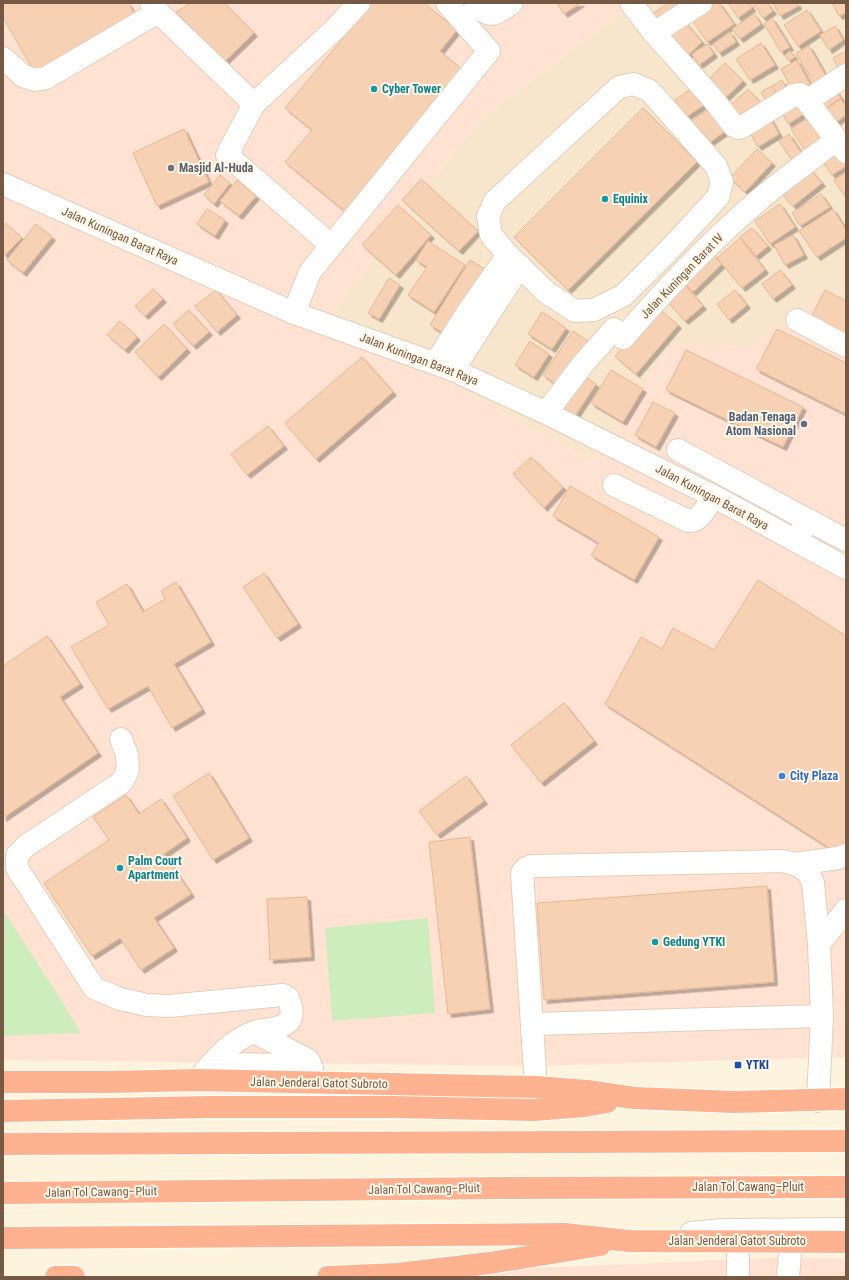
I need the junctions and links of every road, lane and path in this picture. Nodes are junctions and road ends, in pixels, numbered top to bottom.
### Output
1 (359, 3) edge
2 (447, 3) edge
3 (475, 3) edge
4 (512, 3) edge
5 (632, 3) edge
6 (701, 3) edge
7 (155, 7) edge
8 (654, 33) junction
9 (3, 58) edge
10 (846, 75) edge
11 (807, 101) junction
12 (254, 104) junction
13 (842, 147) edge
14 (3, 184) edge
15 (332, 246) junction
16 (514, 260) junction
17 (294, 313) junction
18 (797, 320) dead end
19 (846, 346) edge
20 (444, 367) junction
21 (546, 413) junction
22 (678, 450) dead end
23 (614, 485) dead end
24 (713, 496) junction
25 (808, 520) junction
26 (846, 540) edge
27 (796, 542) junction
28 (846, 568) edge
29 (121, 739) dead end
30 (846, 855) edge
31 (794, 864) junction
32 (846, 910) edge
33 (819, 944) junction
34 (822, 1016) junction
35 (533, 1024) junction
36 (254, 1032) junction
37 (202, 1075) junction
38 (314, 1076) junction
39 (3, 1082) edge
40 (536, 1087) junction
41 (634, 1098) junction
42 (846, 1099) edge
43 (818, 1101) junction
44 (3, 1112) edge
45 (846, 1141) edge
46 (3, 1144) edge
47 (846, 1187) edge
48 (3, 1193) edge
49 (846, 1229) edge
50 (3, 1238) edge
51 (628, 1241) junction
52 (738, 1241) junction
53 (791, 1241) junction
54 (846, 1242) edge
55 (56, 1277) edge
56 (65, 1277) edge
57 (74, 1277) edge
58 (328, 1277) edge
59 (738, 1277) edge
60 (788, 1277) edge

1 - 12 street
2 - 15 street
3 - 4 street
5 - 8 street
6 - 8 street
7 - 9 street
7 - 12 street
8 - 11 street
10 - 11 street
11 - 13 street, Jalan Kuningan Barat IV
12 - 15 street
13 - 21 street, Jalan Kuningan Barat IV
14 - 17 street, Jalan Kuningan Barat Raya
15 - 17 street
16 - 16 street
16 - 20 street
17 - 20 street, Jalan Kuningan Barat Raya
18 - 19 street
20 - 21 street, Jalan Kuningan Barat Raya
21 - 24 street, Jalan Kuningan Barat Raya
22 - 25 street
23 - 24 street
24 - 27 street, Jalan Kuningan Barat Raya
25 - 26 street
25 - 27 street
27 - 28 street, Jalan Kuningan Barat Raya
29 - 36 street
30 - 31 street
31 - 33 street
31 - 35 street
32 - 33 street
33 - 34 street
34 - 35 street
34 - 43 street
35 - 40 street
36 - 37 street
36 - 38 street
37 - 38 highway, Jalan Jenderal Gatot Subroto
37 - 39 highway, Jalan Jenderal Gatot Subroto
38 - 40 highway, Jalan Jenderal Gatot Subroto
40 - 41 highway, Jalan Jenderal Gatot Subroto
41 - 43 highway, Jalan Jenderal Gatot Subroto
41 - 44 highway, Jalan Jenderal Gatot Subroto
42 - 43 highway, Jalan Jenderal Gatot Subroto
45 - 46 highway
47 - 48 highway, Jalan Tol Cawang–Pluit
49 - 51 street
50 - 51 highway, Jalan Jenderal Gatot Subroto
51 - 52 highway, Jalan Jenderal Gatot Subroto
51 - 58 highway, Jalan Jenderal Gatot Subroto
52 - 53 highway, Jalan Jenderal Gatot Subroto
52 - 59 street
53 - 54 highway, Jalan Jenderal Gatot Subroto
53 - 60 street
55 - 56 highway
56 - 57 highway

